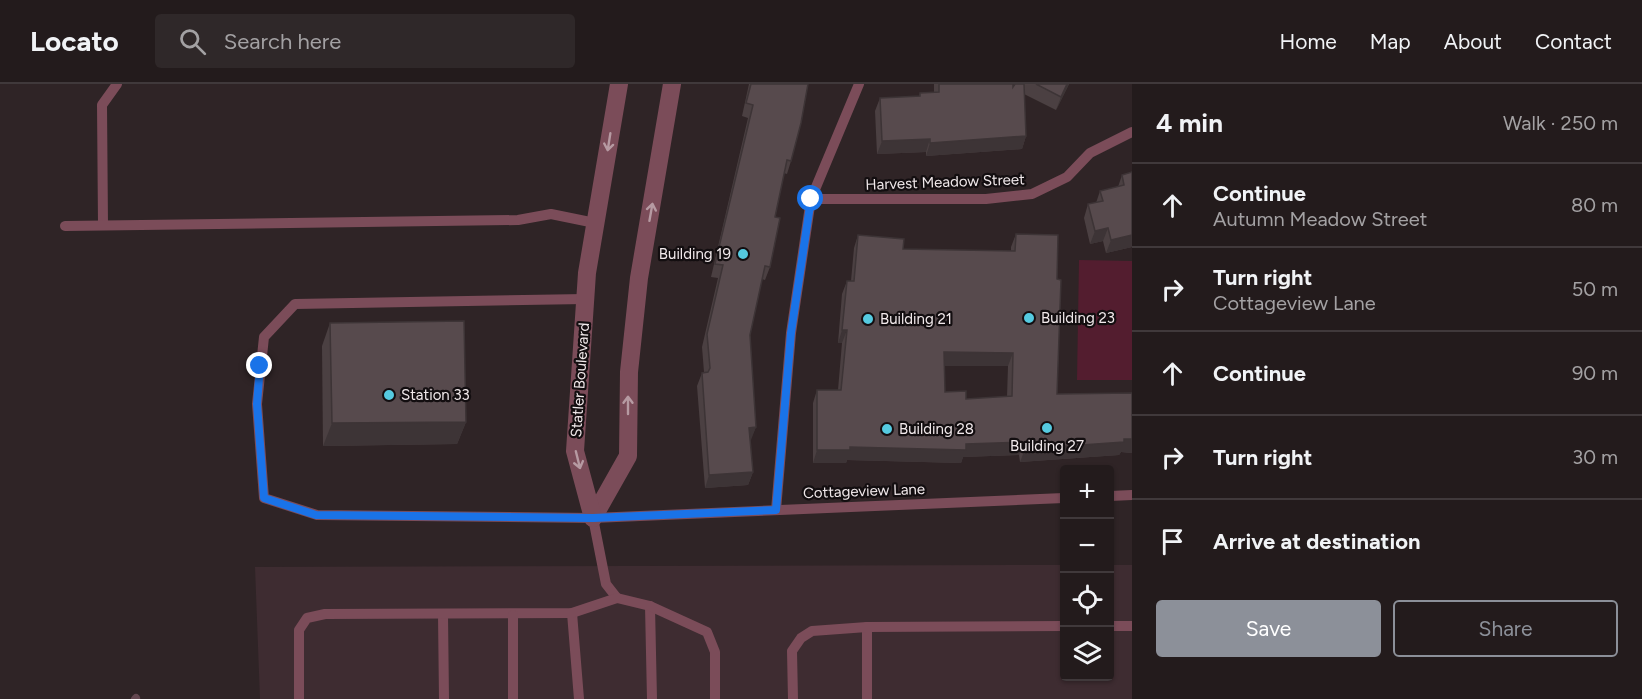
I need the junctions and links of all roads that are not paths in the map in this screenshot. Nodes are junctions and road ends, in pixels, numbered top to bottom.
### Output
1 (117, 84) edge
2 (619, 84) edge
3 (672, 84) edge
4 (860, 84) edge
5 (1132, 132) edge
6 (811, 199) junction
7 (596, 223) junction
8 (104, 225) junction
9 (65, 226) dead end
10 (585, 299) junction
11 (1132, 495) edge
12 (1114, 496) edge
13 (1060, 498) edge
14 (776, 510) junction
15 (593, 518) junction
16 (617, 598) junction
17 (650, 606) junction
18 (572, 613) junction
19 (443, 615) junction
20 (513, 615) junction
21 (1060, 626) edge
22 (1114, 626) edge
23 (1132, 626) edge
24 (867, 627) junction
25 (299, 699) edge
26 (444, 699) edge
27 (513, 699) edge
28 (579, 699) edge
29 (652, 699) edge
30 (715, 699) edge
31 (793, 699) edge
32 (867, 699) edge

1 - 8 lane
2 -> 7 street, Statler Boulevard
15 -> 3 street
4 - 6 lane
5 - 6 lane, Harvest Meadow Street
6 - 14 lane
7 - 8 lane
7 - 10 street, Statler Boulevard
8 - 9 lane
10 -> 15 street, Statler Boulevard
10 - 15 lane, Cottageview Lane
11 - 12 lane
13 - 14 lane, Cottageview Lane
14 - 15 lane, Cottageview Lane
15 - 16 lane
16 - 17 lane
16 - 18 lane
17 - 29 lane
17 - 30 lane
18 - 20 lane
18 - 28 lane
19 - 20 lane
19 - 25 lane
19 - 26 lane
20 - 27 lane
21 - 24 lane
22 - 23 lane
24 - 31 lane
24 - 32 lane

